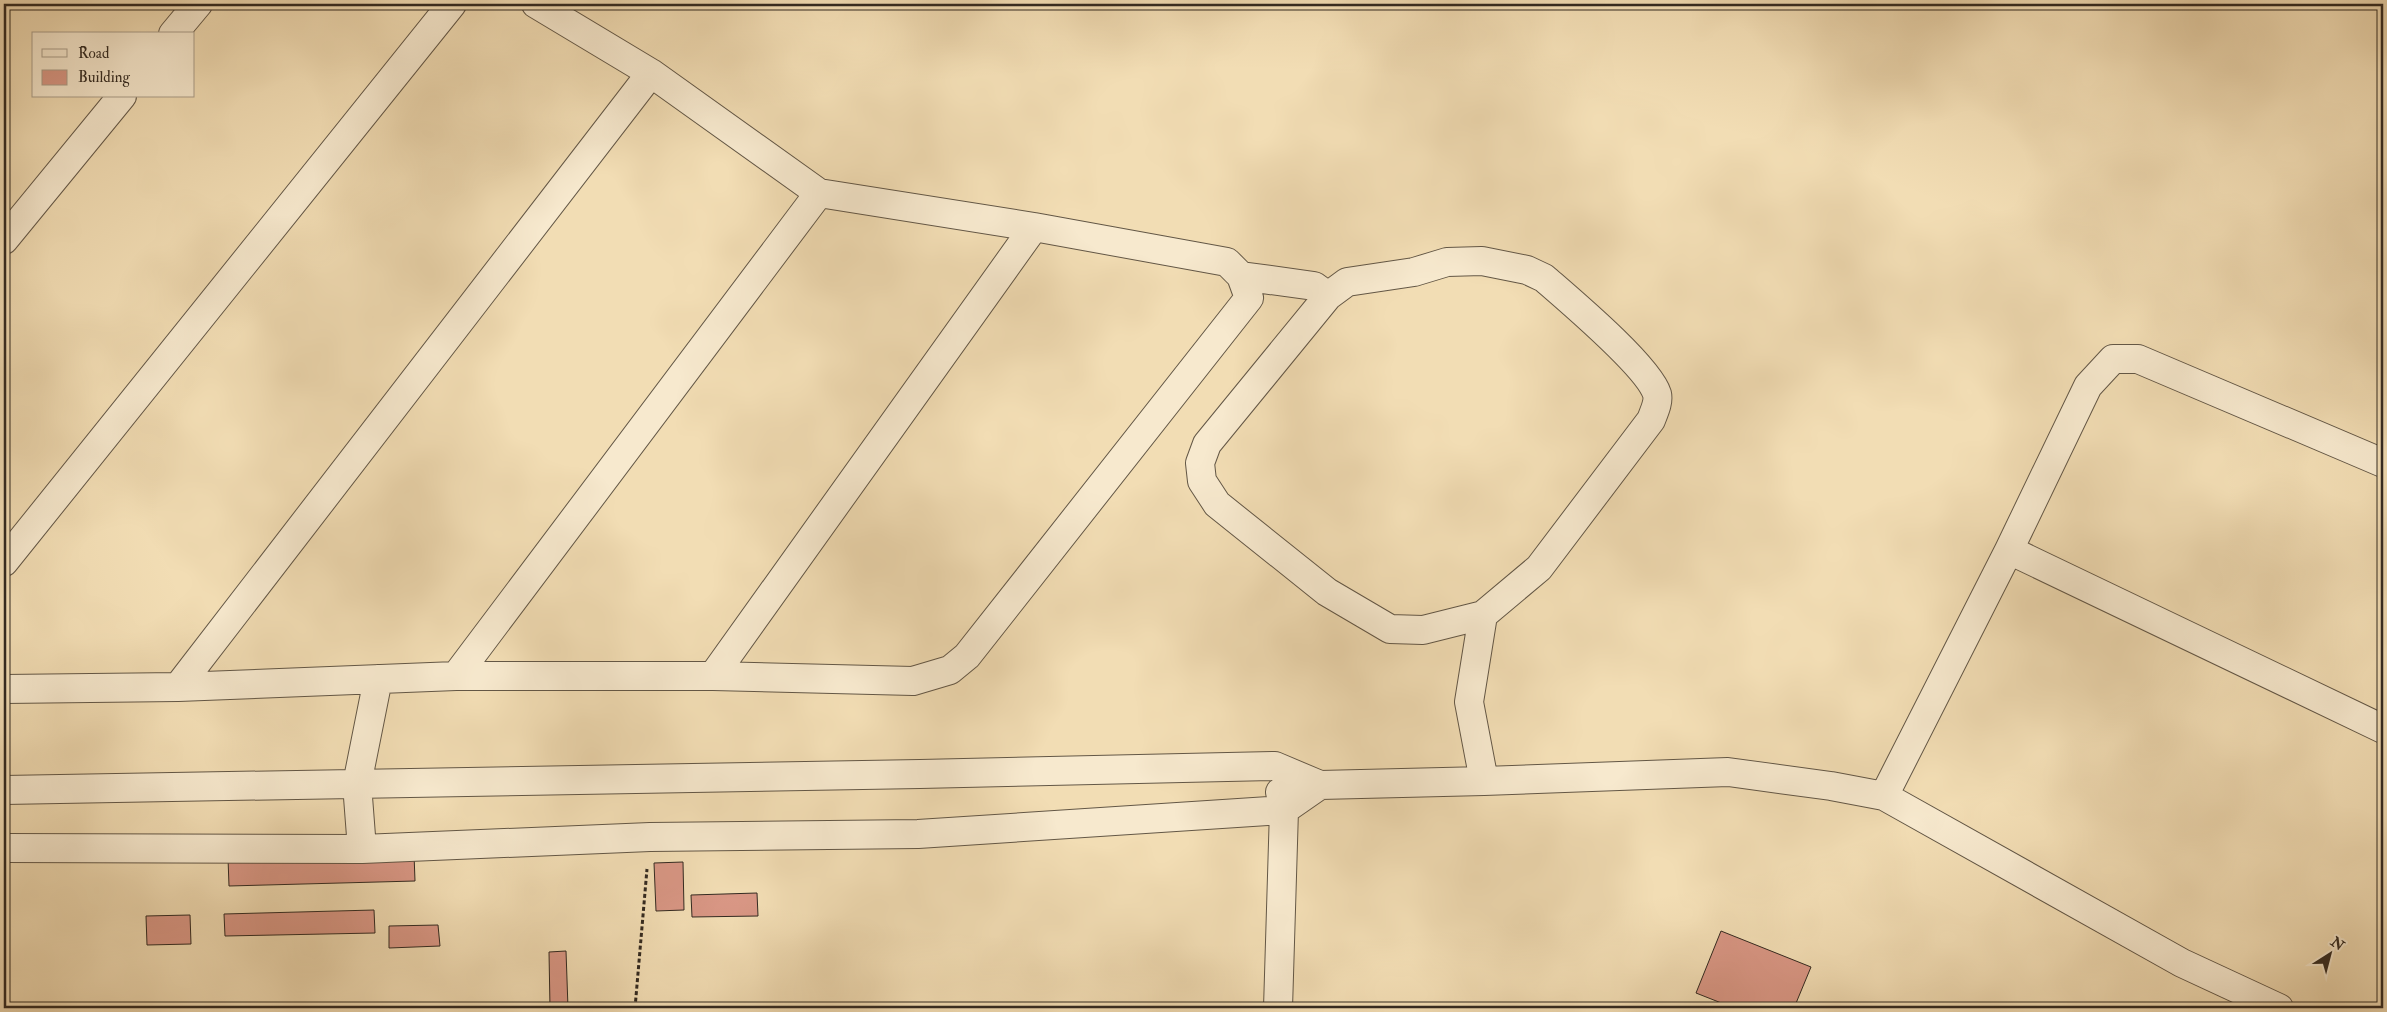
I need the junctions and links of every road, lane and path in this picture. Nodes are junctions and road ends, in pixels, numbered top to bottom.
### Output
1 (198, 4) edge
2 (452, 4) edge
3 (536, 4) edge
4 (175, 32) edge
5 (651, 73) junction
6 (120, 98) edge
7 (819, 192) junction
8 (1034, 227) junction
9 (4, 240) edge
10 (1241, 276) junction
11 (1328, 296) junction
12 (2383, 464) edge
13 (2009, 550) junction
14 (4, 562) edge
15 (1482, 615) junction
16 (456, 676) junction
17 (713, 676) junction
18 (378, 679) junction
19 (178, 687) junction
20 (4, 689) edge
21 (2383, 729) edge
22 (1275, 766) junction
23 (1484, 781) junction
24 (357, 784) junction
25 (1320, 785) junction
26 (4, 790) edge
27 (1884, 796) junction
28 (1284, 810) junction
29 (650, 837) junction
30 (4, 848) edge
31 (362, 849) junction
32 (635, 1008) edge
33 (1278, 1008) edge
34 (2279, 1008) edge

1 - 4 street
2 - 14 street
3 - 5 street
5 - 7 street
5 - 19 street
6 - 9 street
7 - 8 street
7 - 16 street
8 - 10 street
8 - 17 street
10 - 11 street
10 - 17 street
11 - 15 street
11 - 15 street
12 - 13 street
13 - 21 street
13 - 27 street
15 - 23 street
16 - 17 street
16 - 18 street
18 - 19 street
18 - 24 street
19 - 20 street
22 - 24 street
22 - 25 street
22 - 28 street
23 - 25 street
23 - 27 street
24 - 26 street
24 - 31 street
25 - 28 street
27 - 34 street
28 - 29 street
28 - 33 street
29 - 31 street
29 - 32 path
30 - 31 street

